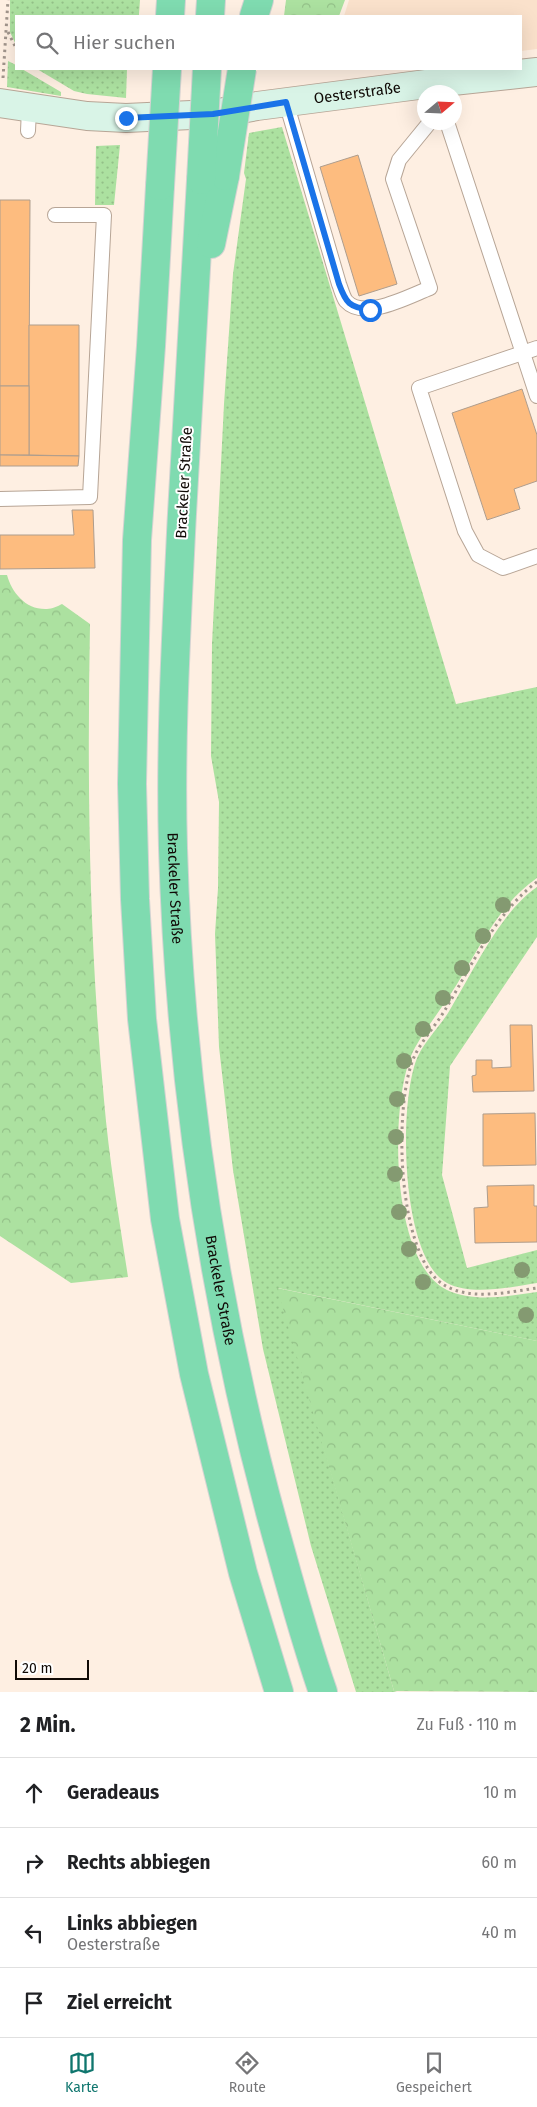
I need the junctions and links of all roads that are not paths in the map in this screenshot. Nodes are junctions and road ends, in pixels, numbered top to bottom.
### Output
1 (212, 0) edge
2 (259, 0) edge
3 (210, 15) edge
4 (254, 15) edge
5 (167, 70) edge
6 (207, 70) edge
7 (242, 70) edge
8 (537, 72) edge
9 (455, 85) edge
10 (417, 90) edge
11 (286, 102) junction
12 (1, 103) edge
13 (423, 130) edge
14 (450, 130) edge
15 (213, 178) junction
16 (55, 215) dead end
17 (537, 348) edge
18 (523, 353) junction
19 (537, 396) edge
20 (0, 499) edge
21 (537, 556) edge
22 (279, 1692) edge
23 (323, 1692) edge

1 - 3 highway
2 - 4 highway
5 - 22 highway, bridge
6 - 15 highway, bridge
7 - 15 highway, bridge
8 - 9 street, Oesterstraße
10 - 11 street, Oesterstraße
11 - 12 street, Oesterstraße
11 - 13 lane
14 - 18 lane
15 - 23 highway, Brackeler Straße
16 - 20 lane
17 - 18 lane
18 - 19 lane
18 - 21 lane

